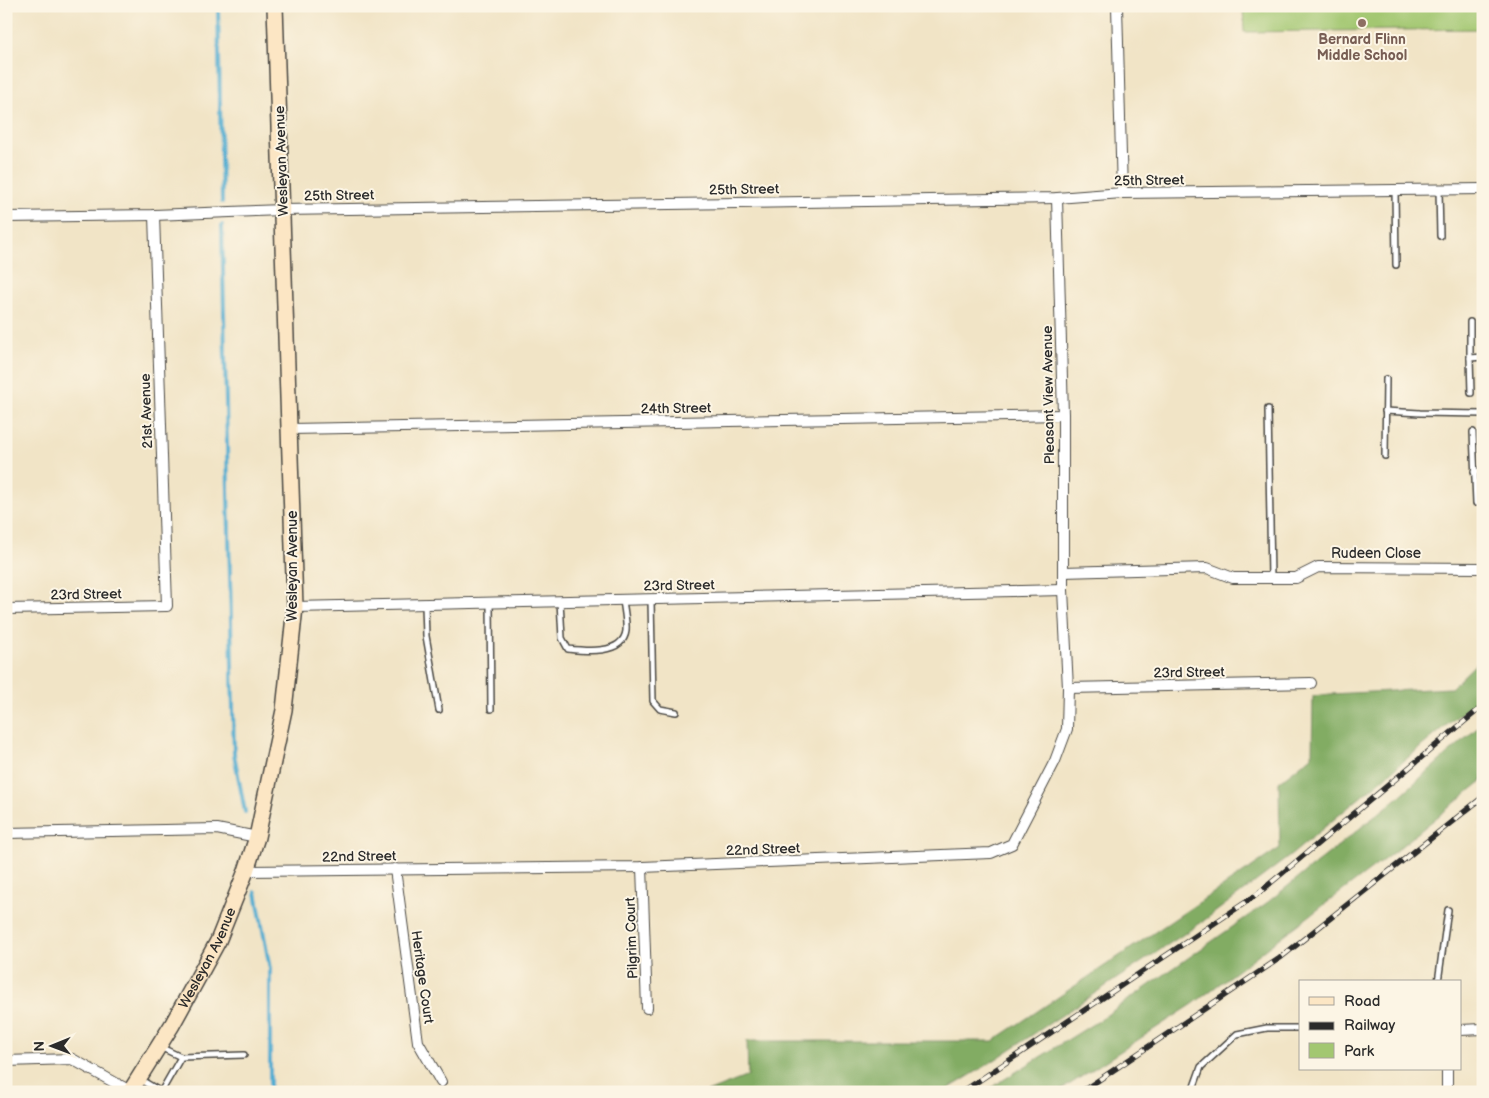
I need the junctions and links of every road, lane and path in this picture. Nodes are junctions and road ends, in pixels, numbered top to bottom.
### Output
1 (276, 6) edge
2 (1117, 6) edge
3 (1483, 189) edge
4 (1395, 190) junction
5 (1439, 190) junction
6 (1122, 193) junction
7 (1058, 198) junction
8 (282, 210) junction
9 (154, 215) junction
10 (6, 217) edge
11 (1440, 236) dead end
12 (1396, 265) dead end
13 (1470, 322) dead end
14 (1470, 358) junction
15 (1483, 358) edge
16 (1386, 379) dead end
17 (1471, 393) dead end
18 (1268, 409) dead end
19 (1385, 411) junction
20 (1063, 414) junction
21 (1483, 414) edge
22 (290, 429) junction
23 (1473, 432) dead end
24 (1385, 456) dead end
25 (1474, 472) junction
26 (1483, 472) edge
27 (1476, 503) dead end
28 (1483, 568) edge
29 (1063, 572) junction
30 (1271, 578) junction
31 (1063, 590) junction
32 (651, 599) junction
33 (623, 600) junction
34 (560, 601) junction
35 (490, 603) junction
36 (425, 604) junction
37 (167, 606) joint
38 (295, 607) junction
39 (6, 609) edge
40 (1311, 683) dead end
41 (1068, 688) junction
42 (491, 709) dead end
43 (439, 710) dead end
44 (676, 712) dead end
45 (6, 833) edge
46 (257, 837) junction
47 (642, 867) junction
48 (395, 869) junction
49 (246, 871) junction
50 (1448, 910) dead end
51 (1438, 980) edge
52 (647, 1008) dead end
53 (1299, 1028) edge
54 (1483, 1029) edge
55 (1462, 1030) edge
56 (158, 1046) junction
57 (244, 1055) dead end
58 (181, 1057) junction
59 (6, 1061) edge
60 (1447, 1070) edge
61 (441, 1082) dead end
62 (133, 1087) edge
63 (1192, 1092) edge
64 (1447, 1092) edge

1 - 8 street, Wesleyan Avenue
2 - 6 street
3 - 5 street, 25th Street
4 - 5 street, 25th Street
4 - 6 street, 25th Street
4 - 12 lane
5 - 11 lane
6 - 7 street, 25th Street
7 - 8 street, 25th Street
7 - 20 street, Pleasant View Avenue
8 - 9 street, 25th Street
8 - 22 street, Wesleyan Avenue
9 - 10 street, 25th Street
9 - 37 street, 21st Avenue
13 - 14 lane
14 - 15 lane
14 - 17 lane
16 - 19 lane
18 - 30 lane
19 - 21 lane
19 - 24 lane
20 - 22 street, 24th Street
20 - 29 street, Pleasant View Avenue
22 - 38 street, Wesleyan Avenue
23 - 25 lane
25 - 26 lane
25 - 27 lane
28 - 30 street, Rudeen Close
29 - 30 street, Rudeen Close
29 - 31 street, Pleasant View Avenue
31 - 32 street, 23rd Street
31 - 41 street, 22nd Street
32 - 33 street, 23rd Street
32 - 44 lane
33 - 34 street, 23rd Street
33 - 34 lane
34 - 35 street, 23rd Street
35 - 36 street, 23rd Street
35 - 42 lane
36 - 38 street, 23rd Street
36 - 43 lane
37 - 39 street, 23rd Street
38 - 46 street, Wesleyan Avenue
40 - 41 street, 23rd Street
41 - 47 street, 22nd Street
45 - 46 street
46 - 49 street, Wesleyan Avenue
47 - 48 street, 22nd Street
47 - 52 street, Pilgrim Court
48 - 49 street, 22nd Street
48 - 61 street, Heritage Court
49 - 56 street, Wesleyan Avenue
50 - 51 lane
53 - 63 lane
54 - 55 street
56 - 58 lane
56 - 62 street, Wesleyan Avenue
57 - 58 lane
58 - 62 lane
59 - 62 street
60 - 64 street

